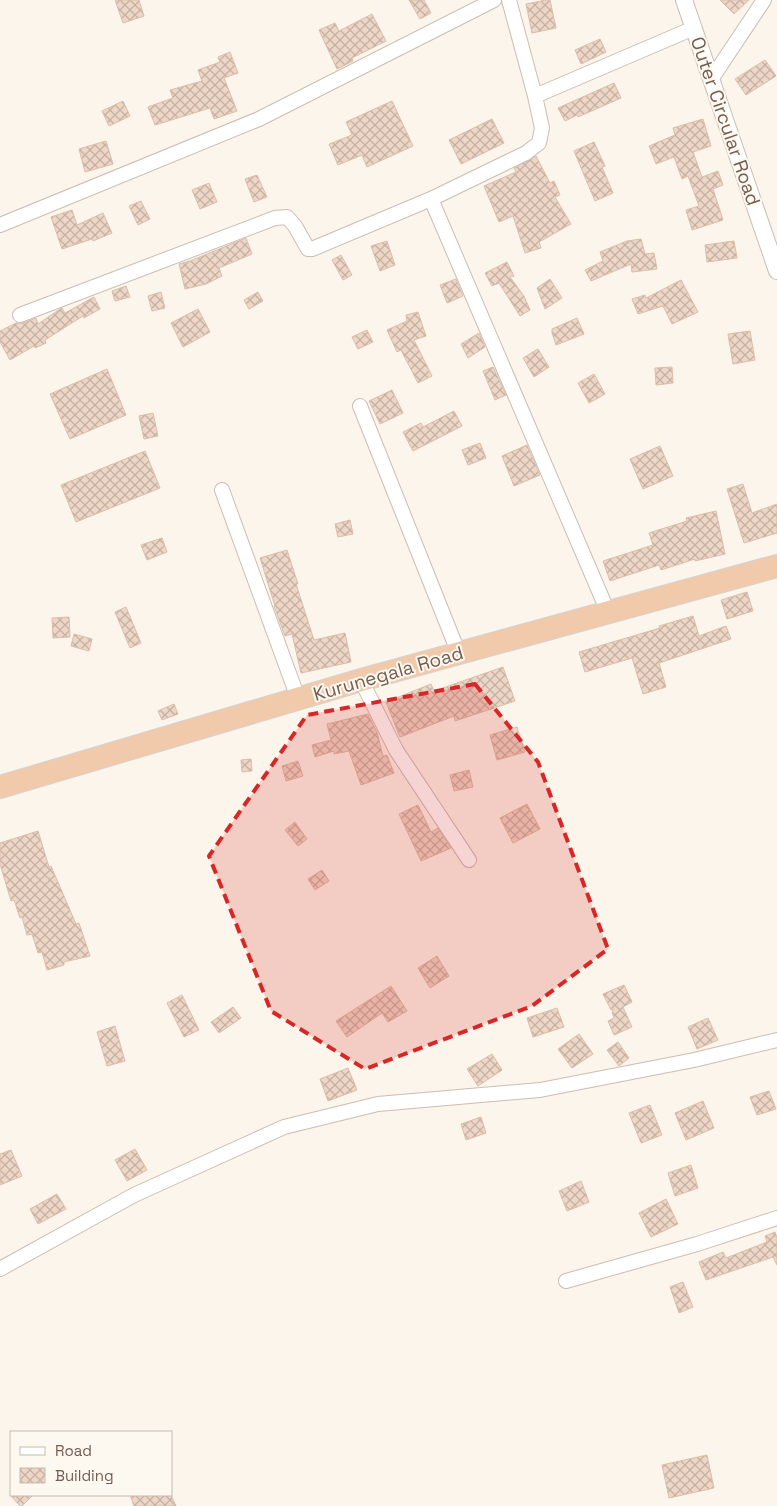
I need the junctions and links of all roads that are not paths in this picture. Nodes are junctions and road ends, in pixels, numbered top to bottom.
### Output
1 (494, 0) edge
2 (509, 0) edge
3 (684, 0) edge
4 (764, 0) edge
5 (694, 28) junction
6 (712, 78) junction
7 (535, 96) junction
8 (431, 199) junction
9 (0, 225) edge
10 (775, 261) edge
11 (20, 315) dead end
12 (360, 406) dead end
13 (222, 490) dead end
14 (777, 566) edge
15 (608, 612) junction
16 (459, 654) junction
17 (361, 680) junction
18 (298, 698) junction
19 (0, 787) edge
20 (469, 860) dead end
21 (777, 1040) edge
22 (777, 1218) edge
23 (0, 1269) edge
24 (566, 1281) dead end

1 - 9 street
2 - 7 street
3 - 5 street, Outer Circular Road
4 - 6 street
5 - 6 street, Outer Circular Road
5 - 7 street
6 - 10 street, Outer Circular Road
7 - 8 street
8 - 11 street
8 - 15 street
12 - 16 street
13 - 18 street
14 - 15 highway, Kurunegala Road
15 - 16 highway, Kurunegala Road
16 - 17 highway, Kurunegala Road
17 - 18 highway, Kurunegala Road
17 - 20 street
18 - 19 highway, Kurunegala Road
21 - 23 street
22 - 24 street

